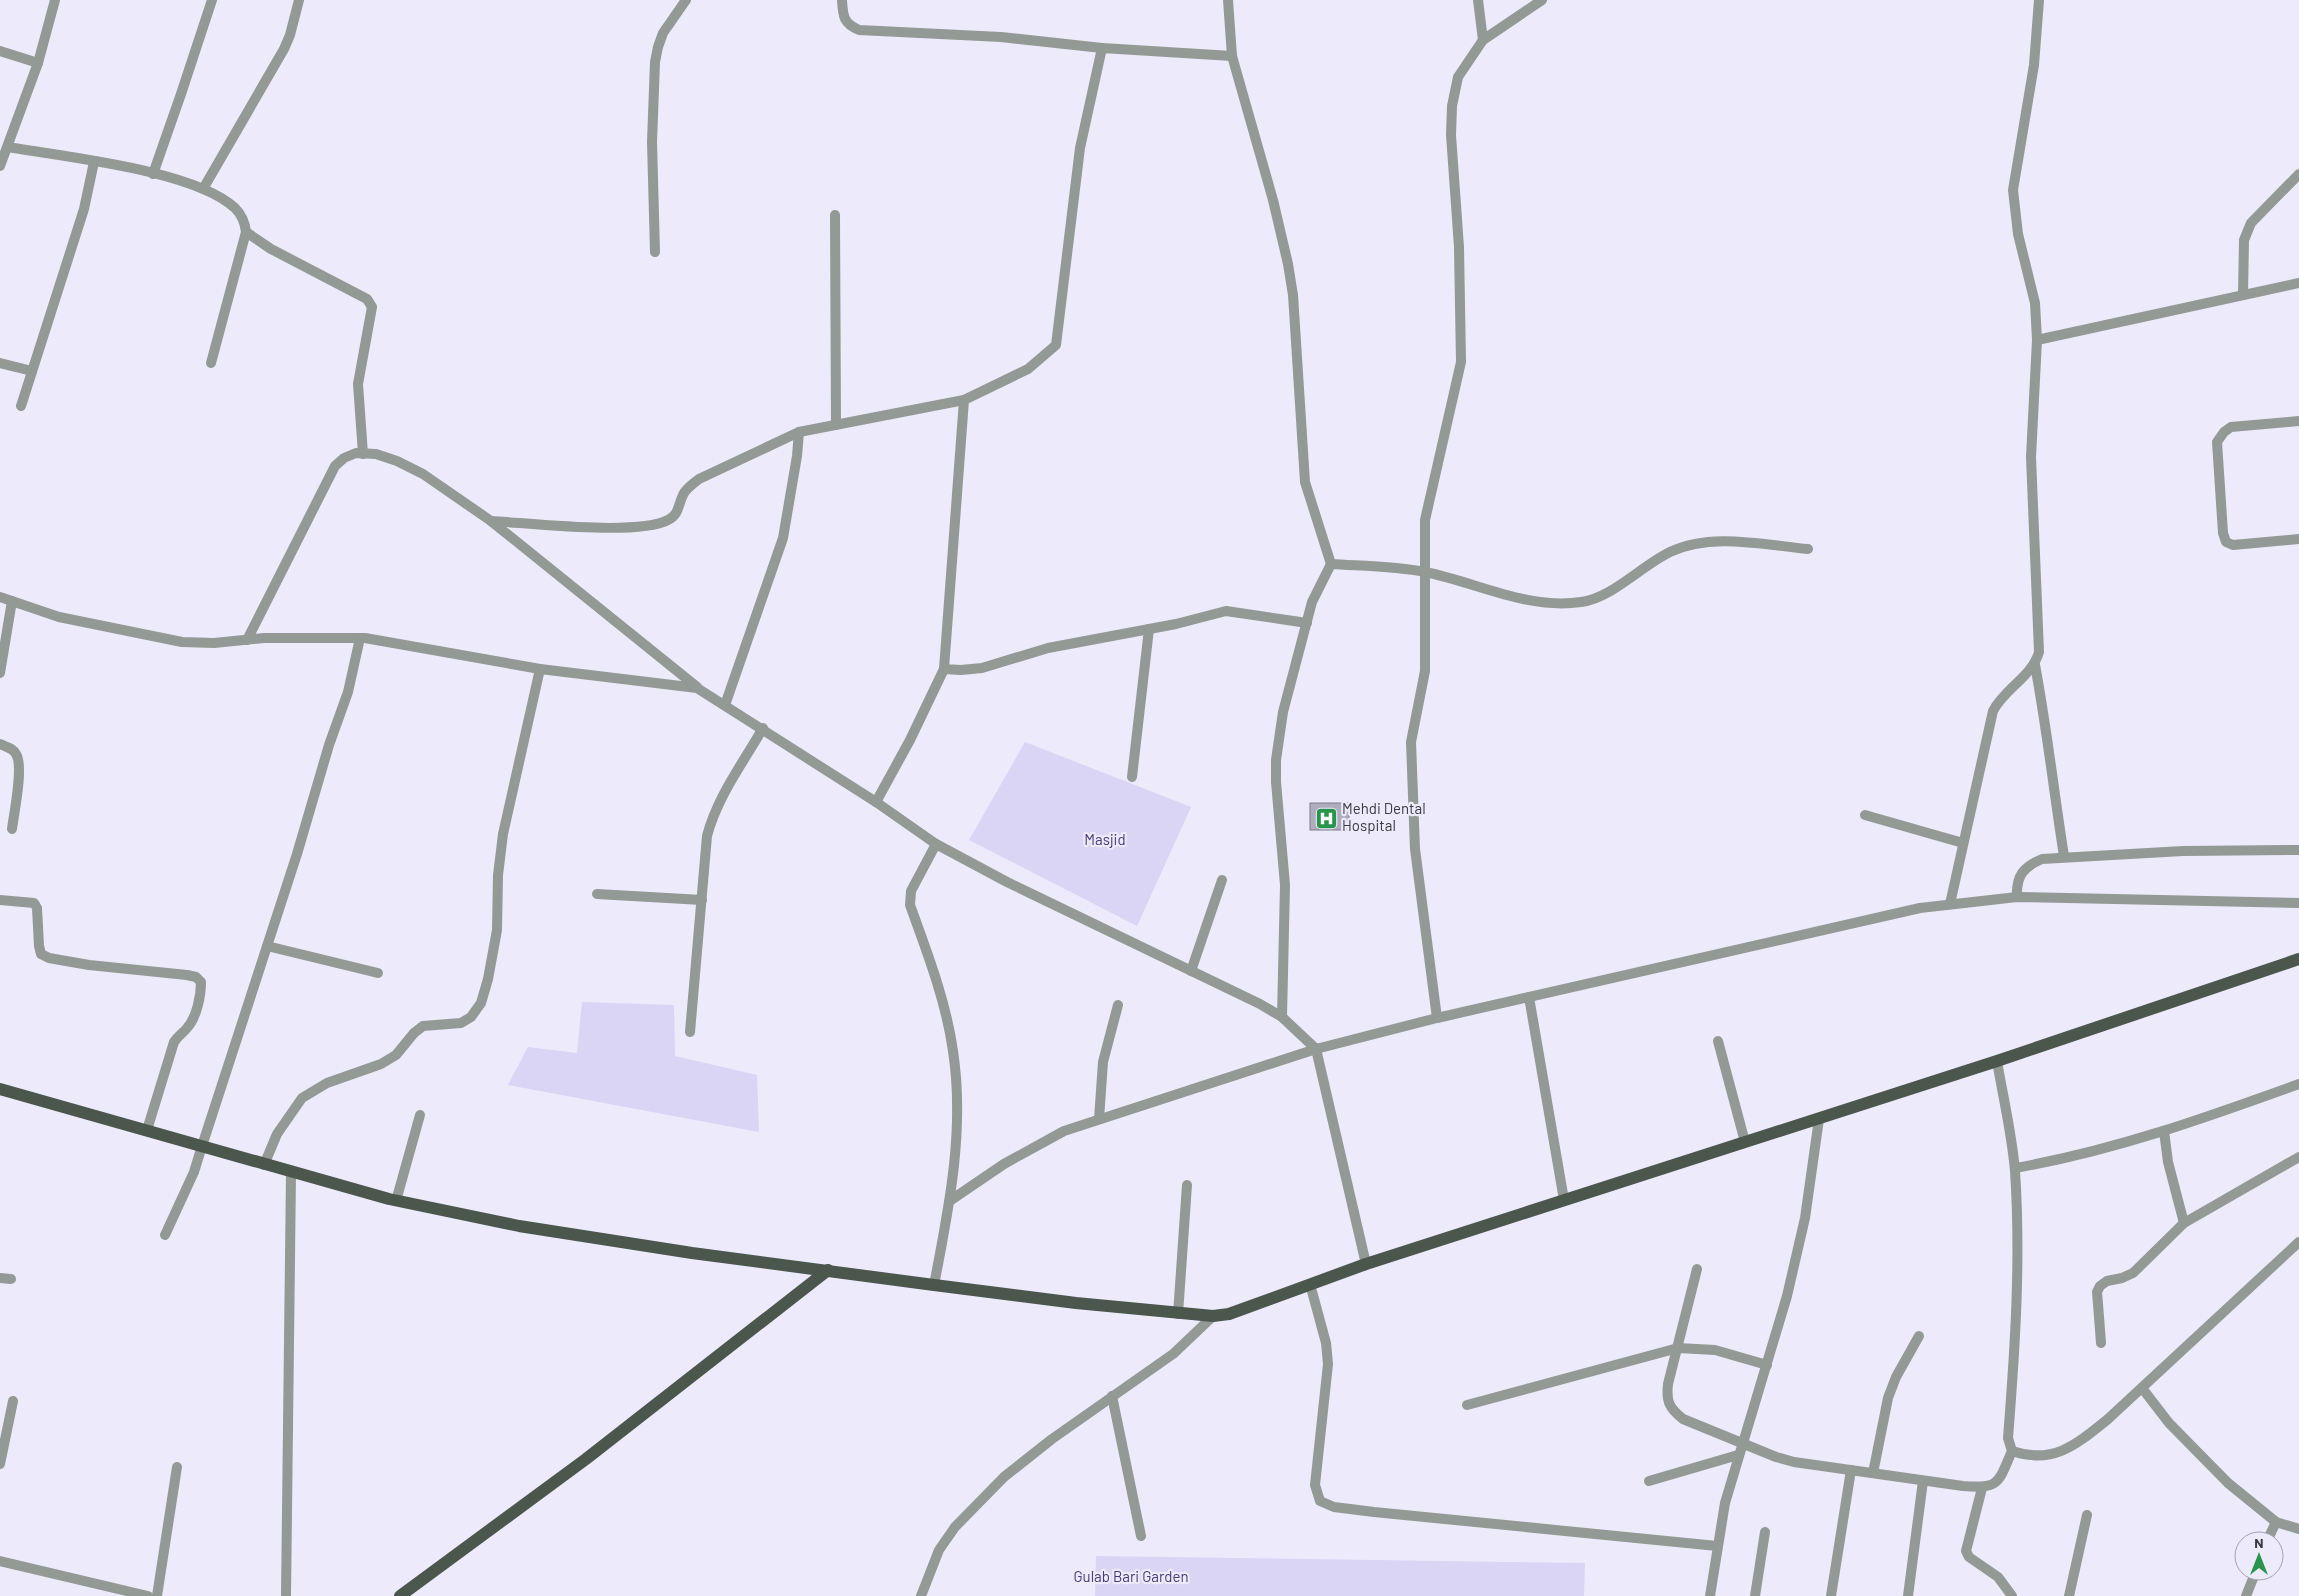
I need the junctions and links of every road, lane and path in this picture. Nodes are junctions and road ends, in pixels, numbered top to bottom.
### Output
1 (55, 0) edge
2 (212, 0) edge
3 (299, 0) edge
4 (686, 0) edge
5 (842, 0) edge
6 (1228, 0) edge
7 (1478, 0) edge
8 (1542, 0) edge
9 (2039, 0) edge
10 (1483, 40) junction
11 (1102, 48) junction
12 (0, 51) edge
13 (1232, 56) junction
14 (38, 63) junction
15 (8, 147) junction
16 (94, 162) junction
17 (0, 166) edge
18 (152, 174) junction
19 (2299, 174) edge
20 (203, 189) junction
21 (835, 215) dead end
22 (246, 232) junction
23 (655, 252) dead end
24 (2299, 283) edge
25 (2243, 295) junction
26 (2038, 340) junction
27 (0, 363) edge
28 (211, 363) dead end
29 (32, 371) junction
30 (964, 400) junction
31 (22, 406) dead end
32 (2299, 421) edge
33 (836, 425) junction
34 (799, 432) junction
35 (363, 454) junction
36 (491, 521) junction
37 (2299, 539) edge
38 (1808, 549) dead end
39 (1331, 564) junction
40 (1425, 572) junction
41 (0, 597) edge
42 (12, 601) junction
43 (1307, 623) junction
44 (1149, 629) junction
45 (360, 638) junction
46 (247, 640) junction
47 (2036, 665) junction
48 (944, 668) junction
49 (540, 669) junction
50 (0, 673) edge
51 (697, 688) junction
52 (724, 705) junction
53 (763, 728) junction
54 (0, 744) edge
55 (1132, 777) dead end
56 (876, 802) junction
57 (1865, 815) dead end
58 (12, 829) dead end
59 (1963, 843) junction
60 (936, 844) junction
61 (2299, 850) edge
62 (2064, 856) junction
63 (1222, 880) dead end
64 (598, 894) dead end
65 (2017, 897) junction
66 (0, 900) edge
67 (702, 900) junction
68 (2299, 903) edge
69 (1950, 904) junction
70 (267, 946) junction
71 (2299, 959) edge
72 (1191, 971) junction
73 (378, 973) dead end
74 (1529, 997) junction
75 (1118, 1005) dead end
76 (1282, 1017) junction
77 (1437, 1018) junction
78 (690, 1032) dead end
79 (1718, 1041) dead end
80 (1316, 1049) junction
81 (1997, 1061) junction
82 (2299, 1084) edge
83 (0, 1089) edge
84 (420, 1115) dead end
85 (1099, 1119) junction
86 (1819, 1119) junction
87 (147, 1130) junction
88 (2164, 1132) junction
89 (1745, 1142) junction
90 (202, 1146) junction
91 (2299, 1157) edge
92 (264, 1165) junction
93 (2015, 1168) junction
94 (291, 1173) junction
95 (1187, 1185) dead end
96 (951, 1200) junction
97 (1564, 1200) junction
98 (396, 1201) junction
99 (2184, 1223) junction
100 (165, 1235) dead end
101 (2299, 1242) edge
102 (1366, 1264) junction
103 (1697, 1269) dead end
104 (828, 1270) junction
105 (0, 1278) edge
106 (11, 1279) dead end
107 (1310, 1284) junction
108 (934, 1285) junction
109 (1178, 1314) junction
110 (1213, 1316) junction
111 (1919, 1336) dead end
112 (2101, 1343) dead end
113 (1678, 1348) junction
114 (1767, 1366) junction
115 (2142, 1388) junction
116 (1112, 1396) junction
117 (13, 1401) dead end
118 (1467, 1406) dead end
119 (1742, 1444) junction
120 (2012, 1451) junction
121 (1738, 1455) junction
122 (0, 1464) edge
123 (177, 1467) dead end
124 (1851, 1470) junction
125 (1873, 1474) junction
126 (1649, 1481) dead end
127 (1924, 1481) junction
128 (1982, 1488) junction
129 (2087, 1515) dead end
130 (2276, 1522) junction
131 (2299, 1529) edge
132 (2272, 1531) edge
133 (1765, 1532) dead end
134 (1141, 1536) dead end
135 (1718, 1546) junction
136 (0, 1561) edge
137 (2252, 1581) edge
138 (148, 1596) edge
139 (157, 1596) edge
140 (286, 1596) edge
141 (400, 1596) edge
142 (921, 1596) edge
143 (1710, 1596) edge
144 (1755, 1596) edge
145 (1830, 1596) edge
146 (1908, 1596) edge
147 (2012, 1596) edge
148 (2069, 1596) edge
149 (2246, 1596) edge

1 - 14 street
2 - 18 street
3 - 20 street
4 - 23 street
5 - 11 street
6 - 13 street
7 - 10 street
8 - 10 street
9 - 26 street
10 - 40 street
11 - 13 street
11 - 30 street
12 - 14 street
13 - 39 street
14 - 15 street
15 - 16 street
15 - 17 street
16 - 18 street
16 - 29 street
18 - 20 street
19 - 25 street
20 - 22 street
21 - 33 street
22 - 28 street
22 - 35 street
24 - 25 street
25 - 26 street
26 - 47 street
27 - 29 street
29 - 31 street
30 - 33 street
30 - 48 street
32 - 37 street
33 - 34 street
34 - 36 street
34 - 52 street
35 - 36 street
35 - 46 street
36 - 51 street
38 - 40 street
39 - 40 street
39 - 43 street
40 - 77 street
41 - 42 street
42 - 46 street
42 - 50 street
43 - 44 street
43 - 76 street
44 - 48 street
44 - 55 street
45 - 46 street
45 - 49 street
45 - 70 street
47 - 59 street
47 - 62 street
48 - 56 street
49 - 51 street
49 - 92 street
51 - 52 street
52 - 53 street
53 - 56 street
53 - 67 street
54 - 58 street
56 - 60 street
57 - 59 street
59 - 69 street
60 - 72 street
60 - 96 street
61 - 62 street
62 - 65 street
63 - 72 street
64 - 67 street
65 - 68 street
65 - 69 street
66 - 87 street
67 - 78 street
69 - 74 street
70 - 73 street
70 - 90 street
71 - 81 main road
72 - 76 street
74 - 77 street
74 - 97 street
75 - 85 street
76 - 80 street
77 - 80 street
79 - 89 street
80 - 85 street
80 - 102 street
81 - 86 main road
81 - 93 street
82 - 88 street
83 - 87 main road
84 - 98 street
85 - 96 street
86 - 89 main road
86 - 114 street
87 - 90 main road
88 - 93 street
88 - 99 street
89 - 97 main road
90 - 92 main road
90 - 100 street
91 - 99 street
92 - 94 main road
93 - 120 street
94 - 98 main road
94 - 140 street
95 - 109 street
96 - 108 street
97 - 102 main road
98 - 104 main road
99 - 112 street
101 - 115 street
102 - 107 main road
103 - 113 street
104 - 108 main road
104 - 141 main road
105 - 106 street
107 - 110 main road
107 - 135 street
108 - 109 main road
109 - 110 main road
110 - 116 street
111 - 125 street
113 - 114 street
113 - 118 street
113 - 119 street
114 - 119 street
115 - 120 street
115 - 130 street
116 - 134 street
116 - 142 street
117 - 122 street
119 - 121 street
119 - 124 street
120 - 128 street
121 - 126 street
121 - 135 street
123 - 139 street
124 - 125 street
124 - 145 street
125 - 127 street
127 - 128 street
127 - 146 street
128 - 147 street
129 - 148 street
130 - 131 street
130 - 132 street
133 - 144 street
135 - 143 street
136 - 138 street
137 - 149 street

